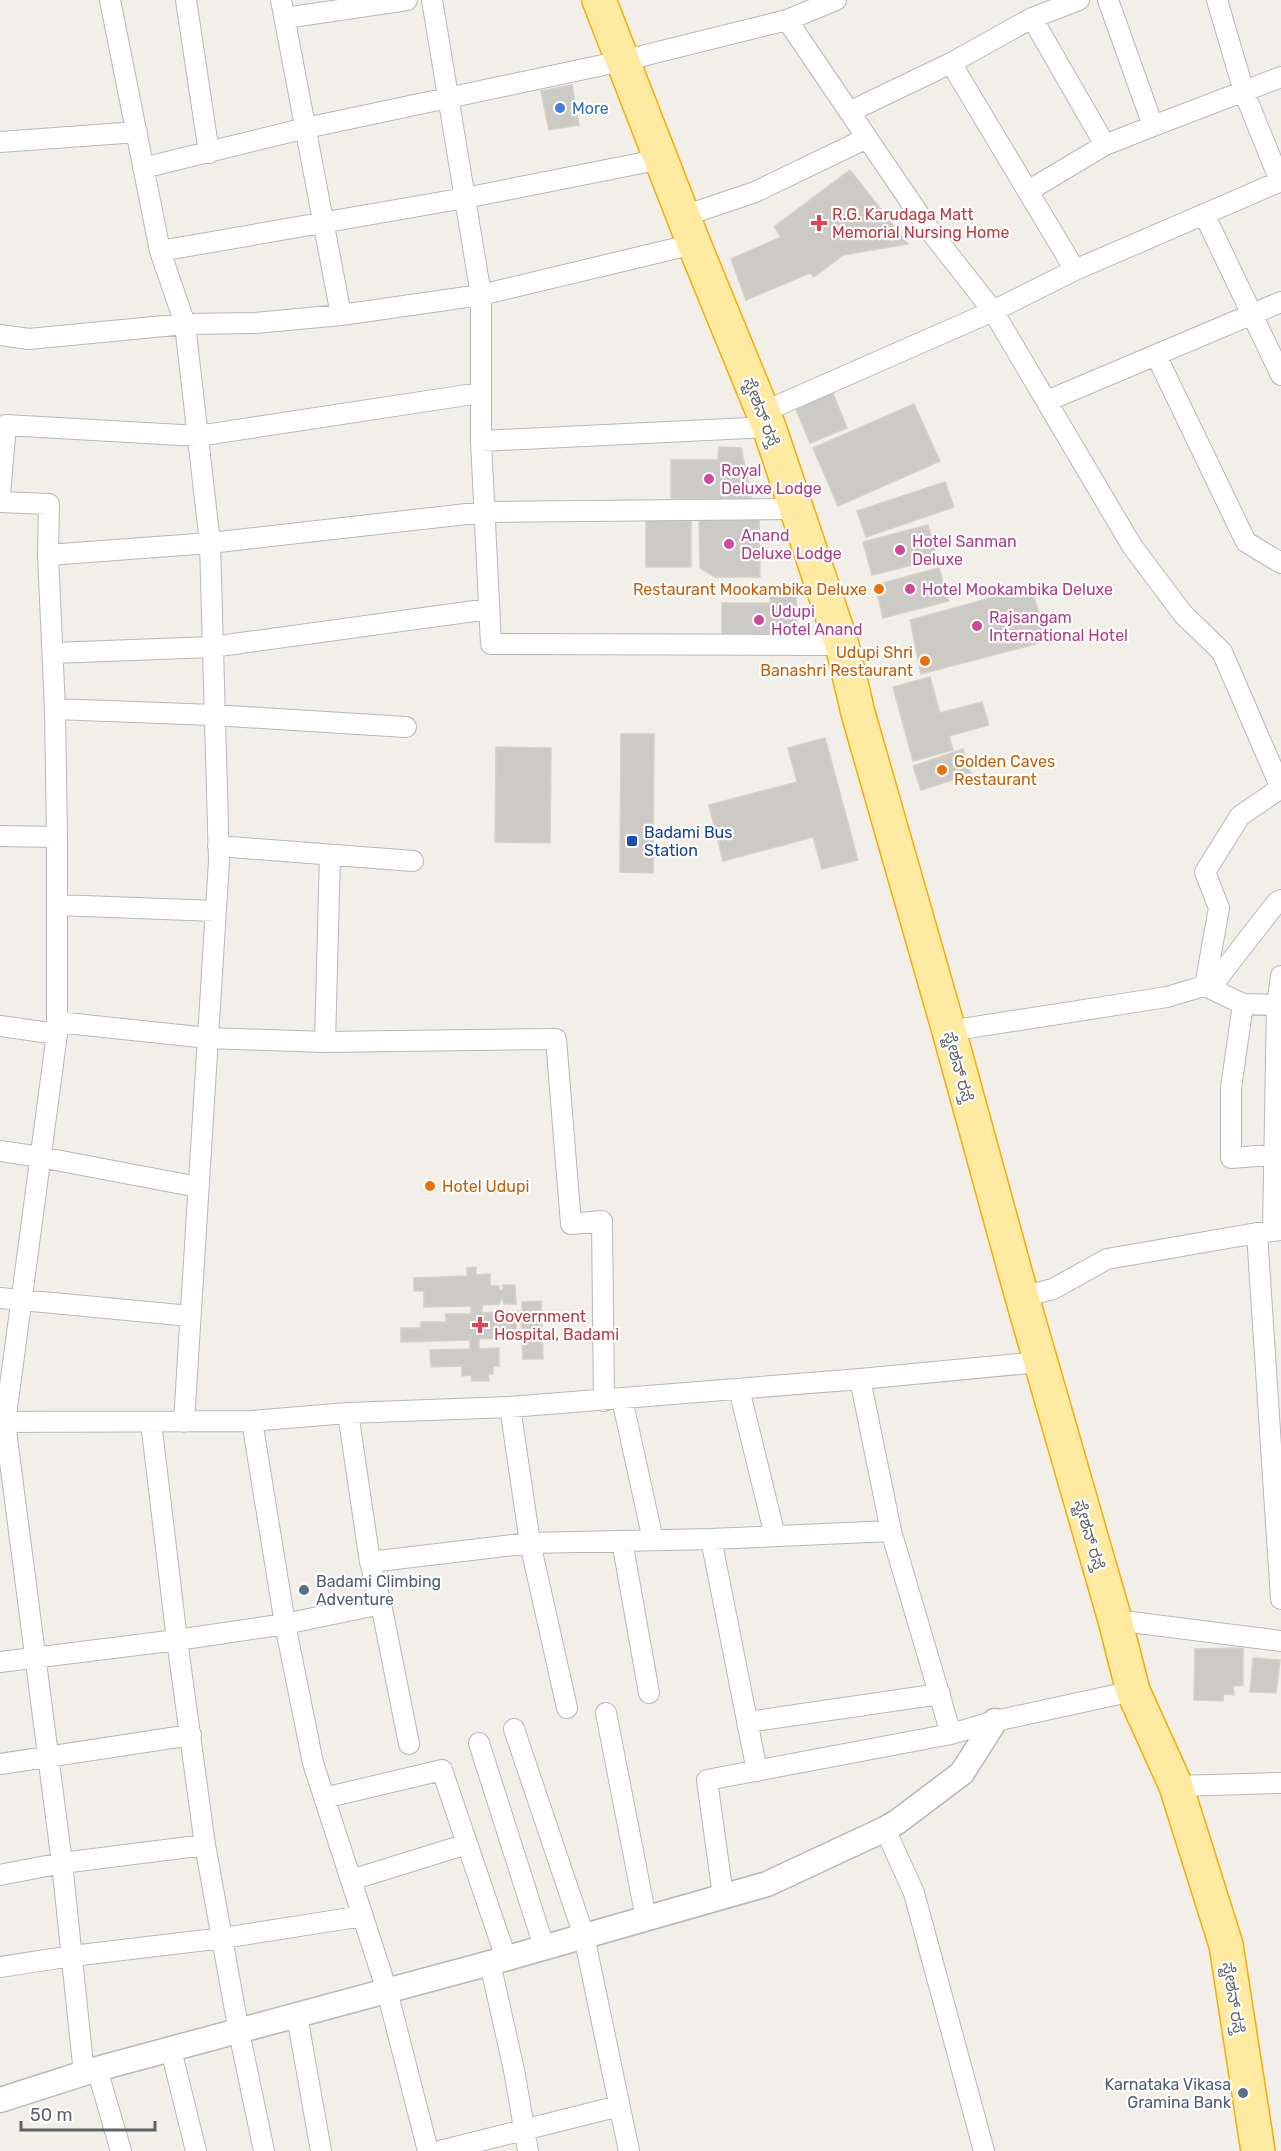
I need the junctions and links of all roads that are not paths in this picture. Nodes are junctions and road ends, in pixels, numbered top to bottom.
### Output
1 (110, 0) edge
2 (186, 0) edge
3 (407, 0) edge
4 (432, 0) edge
5 (599, 0) edge
6 (836, 0) edge
7 (1079, 0) edge
8 (1108, 0) edge
9 (1217, 0) edge
10 (283, 9) edge
11 (1032, 18) junction
12 (787, 20) junction
13 (622, 61) junction
14 (951, 63) junction
15 (1281, 77) edge
16 (1244, 92) junction
17 (448, 99) junction
18 (849, 112) junction
19 (1153, 126) junction
20 (306, 128) junction
21 (137, 132) junction
22 (867, 138) junction
23 (0, 142) edge
24 (1106, 145) junction
25 (209, 153) junction
26 (662, 159) junction
27 (143, 168) junction
28 (1280, 181) edge
29 (1028, 191) junction
30 (465, 198) junction
31 (1204, 214) junction
32 (323, 222) junction
33 (689, 230) junction
34 (160, 251) junction
35 (1075, 270) junction
36 (481, 295) junction
37 (1281, 302) edge
38 (993, 311) junction
39 (1252, 314) junction
40 (341, 315) junction
41 (185, 324) junction
42 (0, 335) edge
43 (1156, 355) junction
44 (1281, 375) edge
45 (480, 393) junction
46 (1047, 401) junction
47 (766, 419) junction
48 (198, 436) junction
49 (481, 441) junction
50 (0, 495) edge
51 (0, 502) edge
52 (797, 508) junction
53 (484, 512) junction
54 (210, 543) junction
55 (48, 555) junction
56 (1281, 563) edge
57 (489, 609) junction
58 (842, 645) junction
59 (212, 647) junction
60 (53, 653) junction
61 (55, 709) junction
62 (213, 715) junction
63 (406, 727) dead end
64 (1281, 788) edge
65 (0, 836) edge
66 (57, 837) junction
67 (218, 846) junction
68 (330, 855) junction
69 (413, 861) dead end
70 (1281, 900) edge
71 (57, 905) junction
72 (216, 911) junction
73 (1281, 976) edge
74 (1205, 986) junction
75 (1243, 1004) junction
76 (1277, 1005) junction
77 (0, 1026) edge
78 (57, 1028) junction
79 (950, 1031) junction
80 (208, 1038) junction
81 (325, 1042) junction
82 (0, 1151) edge
83 (1278, 1154) edge
84 (40, 1157) junction
85 (198, 1187) junction
86 (1270, 1231) edge
87 (1022, 1297) junction
88 (0, 1298) edge
89 (21, 1301) junction
90 (190, 1316) junction
91 (1040, 1362) junction
92 (861, 1379) junction
93 (740, 1389) junction
94 (613, 1400) junction
95 (510, 1407) junction
96 (348, 1413) junction
97 (252, 1421) junction
98 (151, 1422) junction
99 (184, 1422) junction
100 (3, 1423) edge
101 (891, 1531) junction
102 (776, 1536) junction
103 (711, 1539) junction
104 (653, 1540) junction
105 (622, 1541) junction
106 (530, 1543) junction
107 (370, 1562) junction
108 (1281, 1599) edge
109 (381, 1604) junction
110 (1115, 1620) junction
111 (285, 1624) junction
112 (177, 1640) junction
113 (1281, 1641) edge
114 (35, 1657) junction
115 (0, 1662) edge
116 (1133, 1691) junction
117 (649, 1693) dead end
118 (940, 1694) junction
119 (567, 1708) dead end
120 (606, 1713) dead end
121 (995, 1720) junction
122 (747, 1722) junction
123 (514, 1729) dead end
124 (951, 1734) junction
125 (190, 1735) junction
126 (479, 1743) dead end
127 (409, 1744) dead end
128 (48, 1756) junction
129 (0, 1764) edge
130 (757, 1771) junction
131 (1281, 1783) edge
132 (1176, 1786) junction
133 (324, 1798) junction
134 (885, 1829) junction
135 (467, 1844) junction
136 (205, 1845) junction
137 (62, 1863) junction
138 (0, 1875) edge
139 (351, 1880) junction
140 (723, 1896) junction
141 (363, 1916) junction
142 (646, 1918) junction
143 (584, 1936) junction
144 (223, 1938) junction
145 (544, 1947) junction
146 (72, 1956) junction
147 (498, 1960) junction
148 (0, 1967) edge
149 (387, 1991) junction
150 (297, 2016) junction
151 (240, 2032) junction
152 (171, 2050) junction
153 (91, 2071) junction
154 (0, 2100) edge
155 (619, 2106) junction
156 (523, 2129) junction
157 (121, 2151) edge
158 (196, 2151) edge
159 (264, 2151) edge
160 (321, 2151) edge
161 (428, 2151) edge
162 (440, 2151) edge
163 (528, 2151) edge
164 (629, 2151) edge
165 (984, 2151) edge
166 (1258, 2151) edge

1 - 21 street
2 - 25 street
3 - 10 street
4 - 17 street
5 - 13 highway, ಸ್ಟೇಶನ್ ರಸ್ತೆ
6 - 12 street
7 - 11 street
8 - 19 street
9 - 16 street
10 - 20 street
11 - 14 street
11 - 24 street
12 - 13 street
12 - 18 street
13 - 17 street
13 - 26 highway, ಸ್ಟೇಶನ್ ರಸ್ತೆ
14 - 18 street
14 - 29 street
15 - 16 street
16 - 19 street
16 - 28 street
17 - 20 street
17 - 30 street
18 - 22 street
19 - 24 street
20 - 25 street
20 - 32 street
21 - 23 street
21 - 27 street
22 - 33 street
22 - 38 street
24 - 29 street
25 - 27 street
26 - 30 street
26 - 33 highway, ಸ್ಟೇಶನ್ ರಸ್ತೆ
27 - 34 street
28 - 31 street
29 - 35 street
30 - 32 street
30 - 36 street
31 - 35 street
31 - 39 street
32 - 34 street
32 - 40 street
33 - 36 street
33 - 47 highway, ಸ್ಟೇಶನ್ ರಸ್ತೆ
34 - 41 street
35 - 38 street
36 - 40 street
36 - 45 street
37 - 39 street
38 - 46 street
38 - 47 street
39 - 43 street
39 - 44 street
40 - 41 street
41 - 42 street
41 - 48 street
43 - 46 street
43 - 56 street
45 - 48 street
45 - 49 street
46 - 64 street
47 - 49 street
47 - 52 highway, ಸ್ಟೇಶನ್ ರಸ್ತೆ
48 - 50 street
48 - 54 street
49 - 53 street
51 - 55 street
52 - 53 street
52 - 58 highway, ಸ್ಟೇಶನ್ ರಸ್ತೆ
53 - 54 street
53 - 57 street
54 - 55 street
54 - 59 street
55 - 60 street
57 - 58 street
57 - 59 street
58 - 79 highway, ಸ್ಟೇಶನ್ ರಸ್ತೆ
59 - 60 street
59 - 62 street
60 - 61 street
61 - 62 street
61 - 66 street
62 - 63 street
62 - 67 street
64 - 74 street
65 - 66 street
66 - 71 street
67 - 68 street
67 - 72 street
68 - 69 street
68 - 81 street
70 - 74 street
71 - 72 street
71 - 78 street
72 - 80 street
73 - 76 street
74 - 75 street
74 - 79 street
75 - 76 street
75 - 83 street
76 - 83 street
77 - 78 street
78 - 80 street
78 - 84 street
79 - 87 highway, ಸ್ಟೇಶನ್ ರಸ್ತೆ
80 - 81 street
80 - 85 street
81 - 94 street
82 - 84 street
83 - 86 street
84 - 85 street
84 - 89 street
85 - 90 street
86 - 87 street
86 - 108 street
87 - 91 highway, ಸ್ಟೇಶನ್ ರಸ್ತೆ
88 - 89 street
89 - 90 street
89 - 100 street
90 - 99 street
91 - 92 street
91 - 110 highway, ಸ್ಟೇಶನ್ ರಸ್ತೆ
92 - 93 street
92 - 101 street
93 - 94 street
93 - 102 street
94 - 95 street
94 - 104 street
95 - 96 street
95 - 106 street
96 - 97 street
96 - 107 street
97 - 99 street
97 - 111 street
98 - 99 street
98 - 100 street
98 - 112 street
100 - 114 street
101 - 102 street
101 - 118 street
102 - 103 street
103 - 104 street
103 - 122 street
104 - 105 street
105 - 106 street
105 - 117 street
106 - 107 street
106 - 119 street
107 - 109 street
109 - 111 street
109 - 127 street
110 - 113 street
110 - 116 highway, ಸ್ಟೇಶನ್ ರಸ್ತೆ
111 - 112 street
111 - 133 street
112 - 114 street
112 - 125 street
114 - 115 street
114 - 128 street
116 - 121 street
116 - 132 highway, ಸ್ಟೇಶನ್ ರಸ್ತೆ
118 - 122 street
118 - 124 street
120 - 142 street
121 - 124 street
121 - 134 street
122 - 130 street
123 - 143 street
124 - 130 street
125 - 128 street
125 - 136 street
126 - 145 street
128 - 129 street
128 - 137 street
130 - 140 street
131 - 132 street
132 - 166 highway, ಸ್ಟೇಶನ್ ರಸ್ತೆ
133 - 135 street
133 - 139 street
134 - 140 street
134 - 165 street
135 - 139 street
135 - 147 street
136 - 137 street
136 - 144 street
137 - 138 street
137 - 146 street
139 - 141 street
140 - 142 street
141 - 144 street
141 - 149 street
142 - 143 street
143 - 145 street
143 - 155 street
144 - 146 street
144 - 151 street
145 - 147 street
146 - 148 street
146 - 153 street
147 - 149 street
147 - 156 street
149 - 150 street
149 - 161 street
150 - 151 street
150 - 160 street
151 - 152 street
151 - 159 street
152 - 153 street
152 - 158 street
153 - 154 street
153 - 157 street
155 - 156 street
155 - 164 street
156 - 162 street
156 - 163 street

